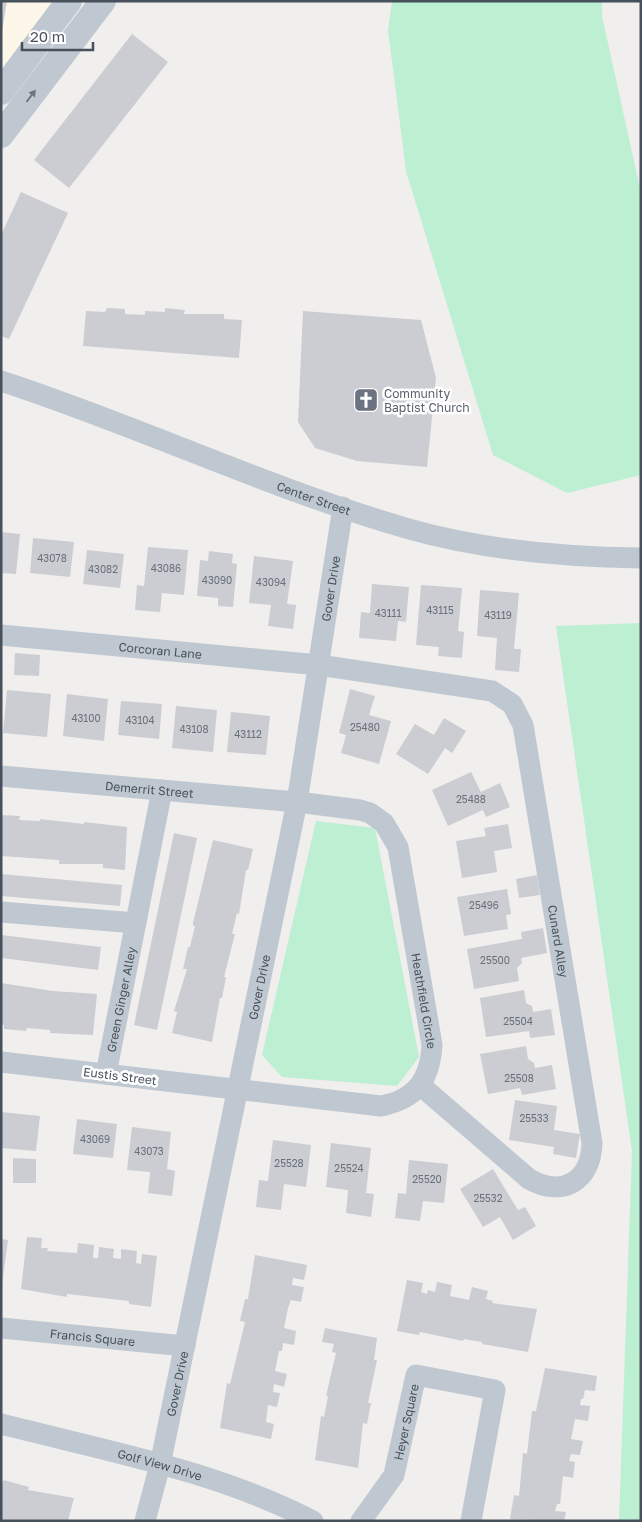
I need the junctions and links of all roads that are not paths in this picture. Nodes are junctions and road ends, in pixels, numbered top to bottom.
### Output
1 (69, 1) edge
2 (103, 1) edge
3 (1, 92) edge
4 (1, 135) edge
5 (1, 381) edge
6 (343, 507) junction
7 (641, 558) edge
8 (1, 635) edge
9 (319, 665) junction
10 (1, 776) edge
11 (162, 790) junction
12 (298, 802) junction
13 (1, 912) edge
14 (136, 923) junction
15 (1, 1062) edge
16 (106, 1074) junction
17 (420, 1085) junction
18 (238, 1090) junction
19 (1, 1328) edge
20 (185, 1346) junction
21 (1, 1424) edge
22 (160, 1465) junction
23 (146, 1521) edge
24 (313, 1521) edge
25 (361, 1521) edge
26 (471, 1521) edge

1 - 3 street
4 -> 2 street
5 - 6 street, Center Street
6 - 7 street, Center Street
6 - 9 street, Gover Drive
8 - 9 street, Corcoran Lane
9 - 12 street, Gover Drive
9 - 17 street, Cunard Alley
10 - 11 street, Demerrit Street
11 - 12 street, Demerrit Street
11 - 14 street, Green Ginger Alley
12 - 17 street, Heathfield Circle
12 - 18 street, Gover Drive
13 - 14 street
14 - 16 street, Green Ginger Alley
15 - 16 street, Eustis Street
16 - 18 street, Eustis Street
17 - 18 street, Heathfield Circle
18 - 20 street, Gover Drive
19 - 20 street, Francis Square
20 - 22 street, Gover Drive
21 - 22 street, Golf View Drive
22 - 23 street, Gover Drive
22 - 24 street, Golf View Drive
25 - 26 street, Heyer Square

